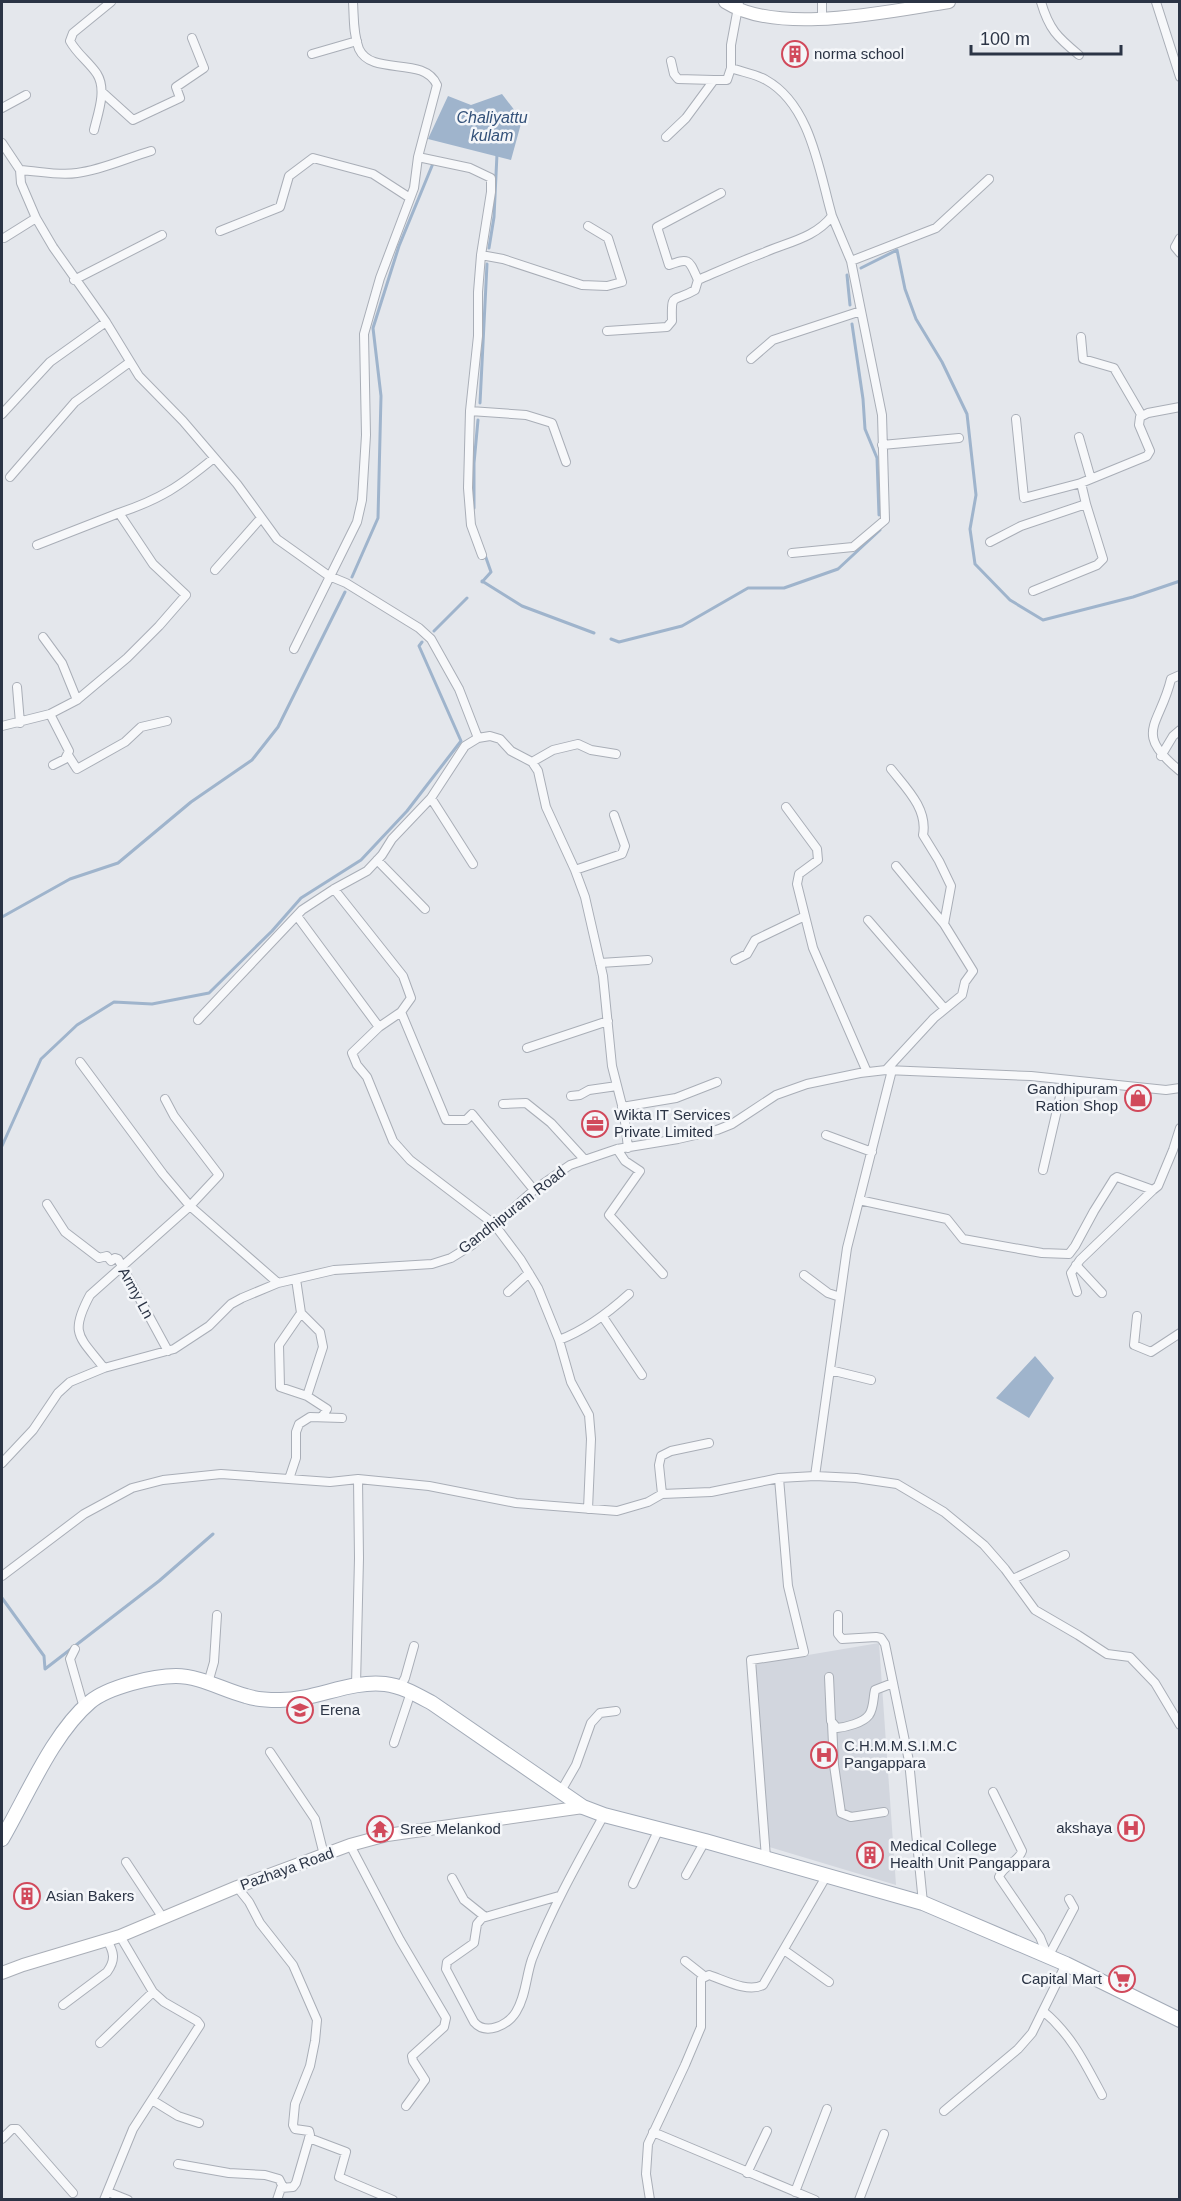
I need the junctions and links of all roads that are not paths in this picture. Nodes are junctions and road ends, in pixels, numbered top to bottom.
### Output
1 (111, 2) edge
2 (352, 2) edge
3 (725, 2) edge
4 (822, 2) edge
5 (949, 2) edge
6 (1041, 2) edge
7 (1156, 2) edge
8 (914, 4) edge
9 (739, 6) edge
10 (893, 6) edge
11 (822, 18) junction
12 (192, 38) dead end
13 (357, 41) junction
14 (312, 54) dead end
15 (1079, 55) dead end
16 (671, 61) dead end
17 (731, 68) junction
18 (1179, 77) edge
19 (714, 80) junction
20 (102, 92) junction
21 (27, 95) dead end
22 (2, 108) edge
23 (94, 130) dead end
24 (666, 137) dead end
25 (2, 143) edge
26 (151, 151) dead end
27 (418, 157) junction
28 (20, 170) junction
29 (989, 179) dead end
30 (721, 193) dead end
31 (410, 198) junction
32 (832, 216) junction
33 (36, 218) junction
34 (588, 226) dead end
35 (220, 231) dead end
36 (162, 236) dead end
37 (4, 238) dead end
38 (1179, 238) edge
39 (1179, 254) edge
40 (482, 255) junction
41 (851, 261) junction
42 (74, 280) junction
43 (698, 280) junction
44 (861, 311) junction
45 (106, 322) junction
46 (607, 331) dead end
47 (1081, 337) dead end
48 (751, 359) dead end
49 (130, 362) junction
50 (1179, 407) edge
51 (470, 411) junction
52 (2, 414) edge
53 (1142, 416) junction
54 (1016, 419) dead end
55 (959, 438) dead end
56 (1079, 438) dead end
57 (882, 445) junction
58 (214, 458) junction
59 (566, 462) dead end
60 (10, 477) dead end
61 (1091, 480) junction
62 (1081, 483) junction
63 (1086, 504) junction
64 (118, 513) junction
65 (261, 518) junction
66 (990, 542) dead end
67 (37, 545) dead end
68 (792, 553) dead end
69 (482, 555) dead end
70 (215, 570) dead end
71 (329, 576) junction
72 (1033, 591) dead end
73 (43, 637) dead end
74 (294, 649) dead end
75 (1179, 675) edge
76 (17, 687) dead end
77 (77, 700) junction
78 (50, 714) junction
79 (167, 721) dead end
80 (20, 723) junction
81 (2, 726) edge
82 (1179, 730) edge
83 (478, 738) junction
84 (616, 754) dead end
85 (68, 755) junction
86 (1161, 756) junction
87 (532, 762) junction
88 (53, 765) dead end
89 (891, 769) dead end
90 (1179, 771) edge
91 (431, 798) junction
92 (786, 807) dead end
93 (614, 814) dead end
94 (377, 860) junction
95 (473, 864) dead end
96 (896, 867) dead end
97 (575, 870) junction
98 (334, 889) junction
99 (425, 909) dead end
100 (297, 916) junction
101 (805, 916) junction
102 (868, 920) dead end
103 (944, 924) junction
104 (648, 960) dead end
105 (735, 960) dead end
106 (600, 963) junction
107 (945, 1009) junction
108 (401, 1012) junction
109 (198, 1020) dead end
110 (608, 1021) junction
111 (379, 1027) junction
112 (527, 1048) dead end
113 (81, 1062) dead end
114 (889, 1070) junction
115 (867, 1072) junction
116 (1064, 1080) junction
117 (717, 1082) dead end
118 (617, 1086) junction
119 (1179, 1089) edge
120 (571, 1096) dead end
121 (165, 1100) dead end
122 (503, 1104) dead end
123 (622, 1107) junction
124 (1179, 1128) edge
125 (826, 1135) dead end
126 (628, 1148) junction
127 (617, 1149) junction
128 (872, 1152) junction
129 (584, 1159) junction
130 (1043, 1170) dead end
131 (534, 1190) junction
132 (1153, 1190) junction
133 (859, 1200) junction
134 (47, 1204) dead end
135 (190, 1206) junction
136 (494, 1224) junction
137 (1073, 1250) junction
138 (1079, 1262) junction
139 (121, 1266) junction
140 (529, 1273) junction
141 (663, 1274) dead end
142 (804, 1275) dead end
143 (296, 1279) junction
144 (278, 1283) junction
145 (508, 1292) dead end
146 (1077, 1292) dead end
147 (1102, 1293) dead end
148 (629, 1294) dead end
149 (840, 1297) junction
150 (301, 1313) junction
151 (1137, 1316) dead end
152 (603, 1317) junction
153 (1179, 1333) edge
154 (559, 1340) junction
155 (168, 1351) junction
156 (104, 1368) junction
157 (830, 1370) junction
158 (642, 1375) dead end
159 (872, 1380) dead end
160 (306, 1396) junction
161 (322, 1417) junction
162 (342, 1418) dead end
163 (709, 1443) dead end
164 (2, 1463) edge
165 (815, 1476) junction
166 (779, 1478) junction
167 (289, 1479) junction
168 (358, 1479) junction
169 (662, 1494) junction
170 (588, 1509) junction
171 (1065, 1556) dead end
172 (2, 1576) edge
173 (1013, 1579) junction
174 (217, 1615) dead end
175 (838, 1615) dead end
176 (414, 1646) dead end
177 (75, 1649) dead end
178 (829, 1677) dead end
179 (208, 1683) junction
180 (893, 1683) junction
181 (356, 1685) junction
182 (405, 1690) junction
183 (84, 1708) junction
184 (616, 1711) dead end
185 (832, 1723) junction
186 (1179, 1725) edge
187 (394, 1743) dead end
188 (270, 1752) dead end
189 (561, 1791) junction
190 (993, 1792) dead end
191 (583, 1807) junction
192 (884, 1812) dead end
193 (604, 1815) junction
194 (659, 1829) junction
195 (2, 1839) edge
196 (705, 1841) junction
197 (350, 1845) junction
198 (324, 1855) junction
199 (766, 1858) junction
200 (126, 1862) dead end
201 (686, 1875) dead end
202 (827, 1875) junction
203 (452, 1878) dead end
204 (633, 1884) dead end
205 (237, 1887) junction
206 (559, 1896) junction
207 (1068, 1899) dead end
208 (923, 1903) junction
209 (484, 1916) junction
210 (163, 1918) junction
211 (120, 1936) junction
212 (107, 1940) junction
213 (784, 1950) junction
214 (1048, 1957) junction
215 (686, 1961) dead end
216 (1066, 1964) junction
217 (2, 1973) edge
218 (704, 1976) junction
219 (829, 1982) dead end
220 (153, 1992) junction
221 (63, 2005) dead end
222 (1043, 2011) junction
223 (1179, 2020) edge
224 (100, 2043) dead end
225 (1102, 2095) dead end
226 (152, 2100) junction
227 (406, 2106) dead end
228 (828, 2109) dead end
229 (944, 2111) dead end
230 (199, 2122) dead end
231 (767, 2131) dead end
232 (653, 2132) junction
233 (885, 2134) dead end
234 (309, 2138) junction
235 (2, 2139) edge
236 (178, 2164) dead end
237 (747, 2173) junction
238 (283, 2187) junction
239 (795, 2192) junction
240 (73, 2193) dead end
241 (106, 2196) edge
242 (128, 2199) edge
243 (277, 2199) edge
244 (393, 2199) edge
245 (650, 2199) edge
246 (815, 2199) edge
247 (859, 2199) edge

1 - 20 street
2 - 13 street
3 - 9 street
4 - 11 street
5 - 8 street
6 - 15 street
7 - 18 street
8 - 10 street
9 - 11 street
9 - 17 street
10 - 11 street
12 - 20 street
13 - 14 street
13 - 27 street
16 - 19 street
17 - 19 street
17 - 32 street
19 - 24 street
20 - 23 street
21 - 22 street
25 - 28 street
26 - 28 street
27 - 31 street
27 - 40 street
28 - 33 street
29 - 41 street
30 - 43 street
31 - 35 street
31 - 71 street
32 - 41 street
32 - 43 street
33 - 37 street
33 - 42 street
34 - 40 street
36 - 42 street
38 - 39 street
40 - 51 street
41 - 44 street
42 - 45 street
43 - 46 street
44 - 48 street
44 - 57 street
45 - 49 street
45 - 52 street
47 - 53 street
49 - 58 street
49 - 60 street
50 - 53 street
51 - 59 street
51 - 69 street
53 - 61 street
54 - 62 street
55 - 57 street
56 - 61 street
57 - 68 street
58 - 64 street
58 - 65 street
61 - 62 street
62 - 63 street
63 - 66 street
63 - 72 street
64 - 67 street
64 - 77 street
65 - 70 street
65 - 71 street
71 - 74 street
71 - 83 street
73 - 77 street
75 - 86 street
76 - 80 street
77 - 78 street
78 - 80 street
78 - 85 street
79 - 85 street
80 - 81 street
82 - 86 street
83 - 87 street
83 - 91 street
84 - 87 street
85 - 88 street
86 - 90 street
87 - 97 street
89 - 103 street
91 - 94 street
91 - 95 street
92 - 101 street
93 - 97 street
94 - 98 street
94 - 99 street
96 - 103 street
97 - 106 street
98 - 100 street
98 - 108 street
100 - 109 street
100 - 111 street
101 - 105 street
101 - 115 street
102 - 107 street
103 - 107 street
104 - 106 street
106 - 110 street
107 - 114 street
108 - 111 street
108 - 131 street
110 - 112 street
110 - 118 street
111 - 136 street
113 - 135 street
114 - 115 street, Gandhipuram Road
114 - 116 street, Gandhipuram Road
114 - 128 street
115 - 126 street, Gandhipuram Road
116 - 119 street, Gandhipuram Road
116 - 130 street
117 - 123 street
118 - 120 street
118 - 123 street
121 - 135 street
122 - 129 street
123 - 126 street
124 - 132 street
125 - 128 street
126 - 127 street, Gandhipuram Road
127 - 129 street, Gandhipuram Road
127 - 141 street
128 - 133 street
129 - 131 street, Gandhipuram Road
131 - 136 street, Gandhipuram Road
132 - 137 street
132 - 138 street
133 - 137 street
133 - 149 street
134 - 139 street, Army Ln
135 - 139 street
135 - 144 street
136 - 140 street
136 - 143 street, Gandhipuram Road
137 - 138 street
138 - 146 street
138 - 147 street
139 - 155 street, Army Ln
139 - 156 street
140 - 145 street
140 - 154 street
142 - 149 street
143 - 144 street, Gandhipuram Road
143 - 150 street
144 - 155 street, Gandhipuram Road
148 - 152 street
149 - 157 street
150 - 160 street
150 - 160 street
151 - 153 street
152 - 154 street
152 - 158 street
154 - 170 street
155 - 156 street, Gandhipuram Road
156 - 164 street, Gandhipuram Road
157 - 159 street
157 - 165 street
160 - 161 street
161 - 162 street
161 - 167 street
163 - 169 street
165 - 166 street
165 - 173 street
166 - 169 street
166 - 199 street
167 - 168 street
167 - 172 street
168 - 170 street
168 - 181 street
169 - 170 street
171 - 173 street
173 - 186 street
174 - 179 street
175 - 180 street
176 - 182 street
177 - 183 street
178 - 185 street
179 - 181 main road
179 - 183 main road
180 - 185 street
180 - 208 street
181 - 182 main road
182 - 187 street
182 - 189 main road
183 - 195 main road
184 - 189 street
185 - 192 street
188 - 198 street
189 - 191 main road
190 - 214 street
191 - 193 main road
191 - 197 street, Pazhaya Road
193 - 194 main road
193 - 206 street
194 - 196 main road
194 - 204 street
196 - 199 main road
196 - 201 street
197 - 198 street, Pazhaya Road
197 - 227 street
198 - 205 street, Pazhaya Road
199 - 202 main road
200 - 210 street
202 - 208 main road
202 - 213 street
203 - 209 street
205 - 210 street, Pazhaya Road
205 - 234 street
206 - 209 street
206 - 209 street
207 - 214 street
208 - 214 main road
210 - 211 street, Pazhaya Road
211 - 212 street, Pazhaya Road
211 - 220 street
212 - 217 street, Pazhaya Road
212 - 221 street
213 - 218 street
213 - 219 street
214 - 216 main road
215 - 218 street
216 - 222 street
216 - 223 main road
218 - 232 street
220 - 224 street
220 - 226 street
222 - 225 street
222 - 229 street
226 - 230 street
226 - 241 street
228 - 239 street
231 - 237 street
232 - 237 street
232 - 245 street
233 - 247 street
234 - 238 street
234 - 244 street
235 - 240 street
236 - 238 street
237 - 239 street
238 - 243 street
239 - 246 street
241 - 242 street

